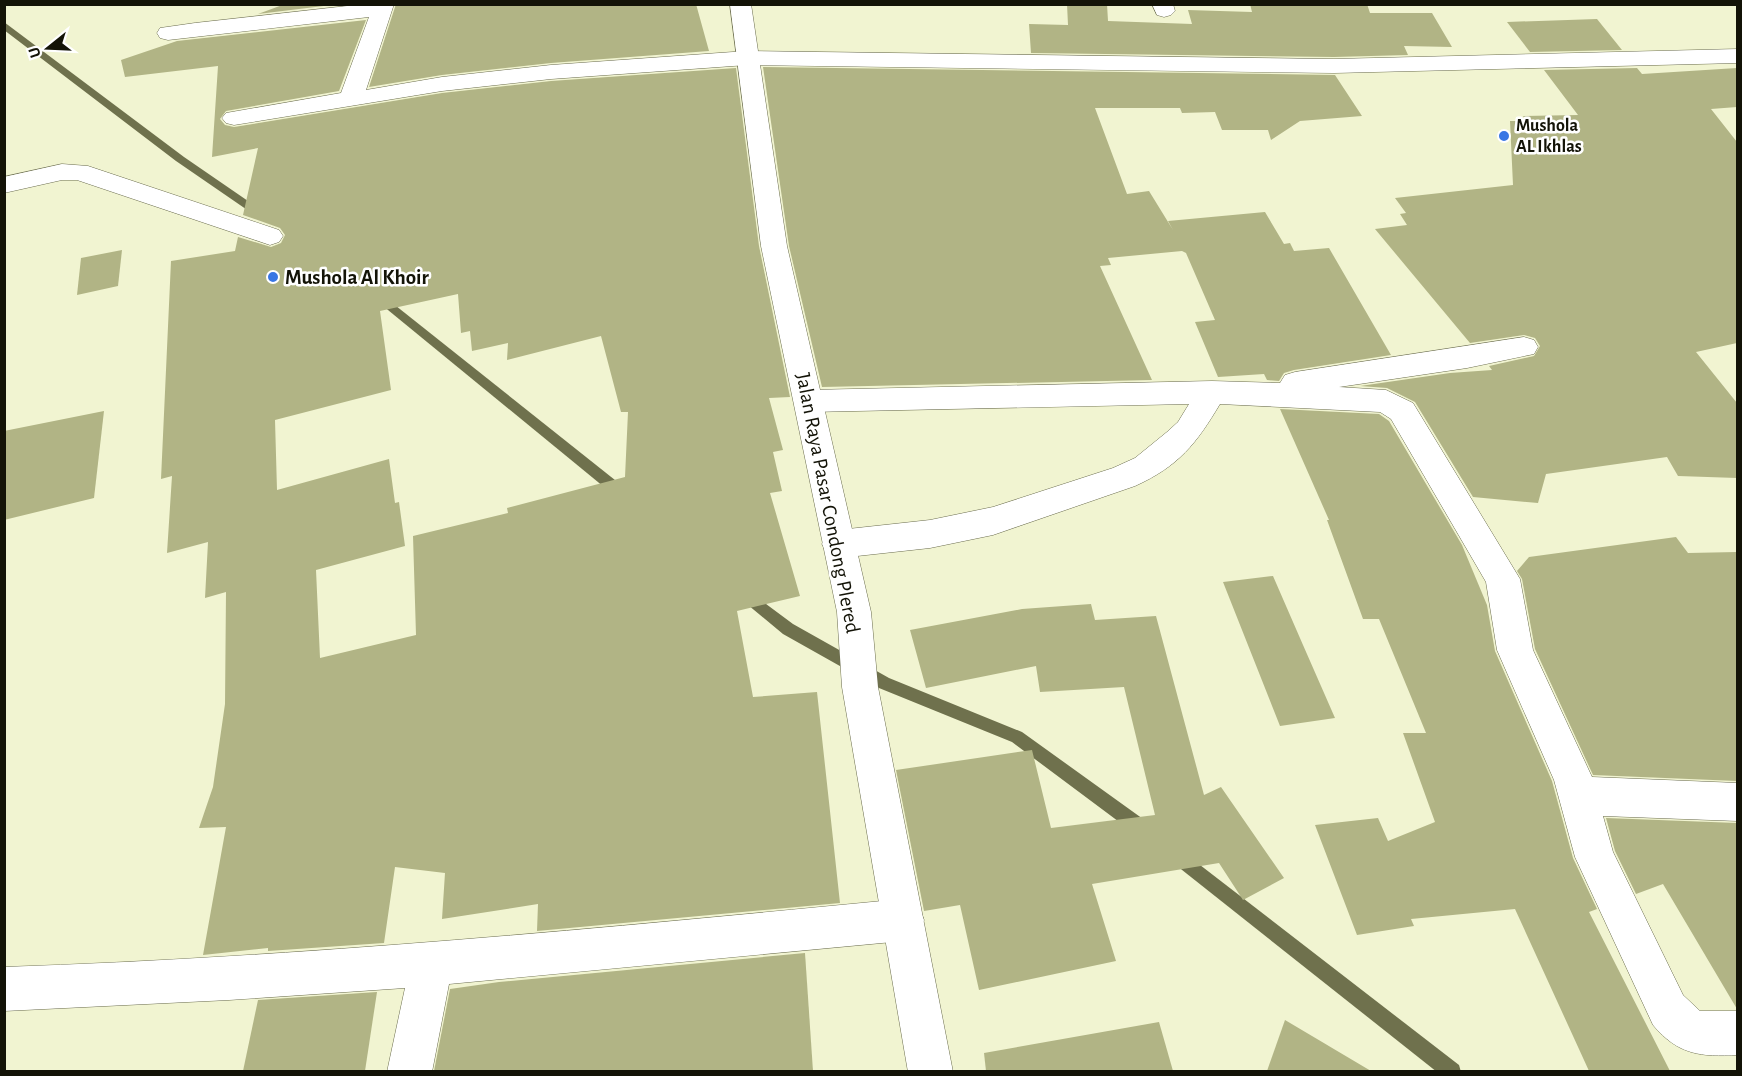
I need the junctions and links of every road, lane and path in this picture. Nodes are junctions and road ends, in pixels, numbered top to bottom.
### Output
1 (740, 4) edge
2 (383, 6) edge
3 (168, 33) dead end
4 (1737, 56) edge
5 (747, 58) junction
6 (351, 99) junction
7 (234, 118) dead end
8 (4, 185) edge
9 (270, 236) dead end
10 (1524, 347) dead end
11 (1228, 392) junction
12 (809, 401) junction
13 (839, 544) junction
14 (1577, 796) junction
15 (1737, 802) edge
16 (903, 920) junction
17 (431, 965) junction
18 (4, 989) edge
19 (1737, 1033) edge
20 (409, 1071) edge
21 (931, 1071) edge

1 - 5 street, Jalan Raya Pasar Condong Plered
2 - 3 street
2 - 6 street
4 - 5 street
5 - 6 street
5 - 12 street, Jalan Raya Pasar Condong Plered
6 - 7 street
8 - 9 street
10 - 11 street
11 - 12 street
11 - 13 street
11 - 14 street
12 - 13 street, Jalan Raya Pasar Condong Plered
13 - 16 street, Jalan Raya Pasar Condong Plered
14 - 15 street
14 - 19 street
16 - 17 street
16 - 21 street, Jalan Raya Pasar Condong Plered
17 - 18 street
17 - 20 street

